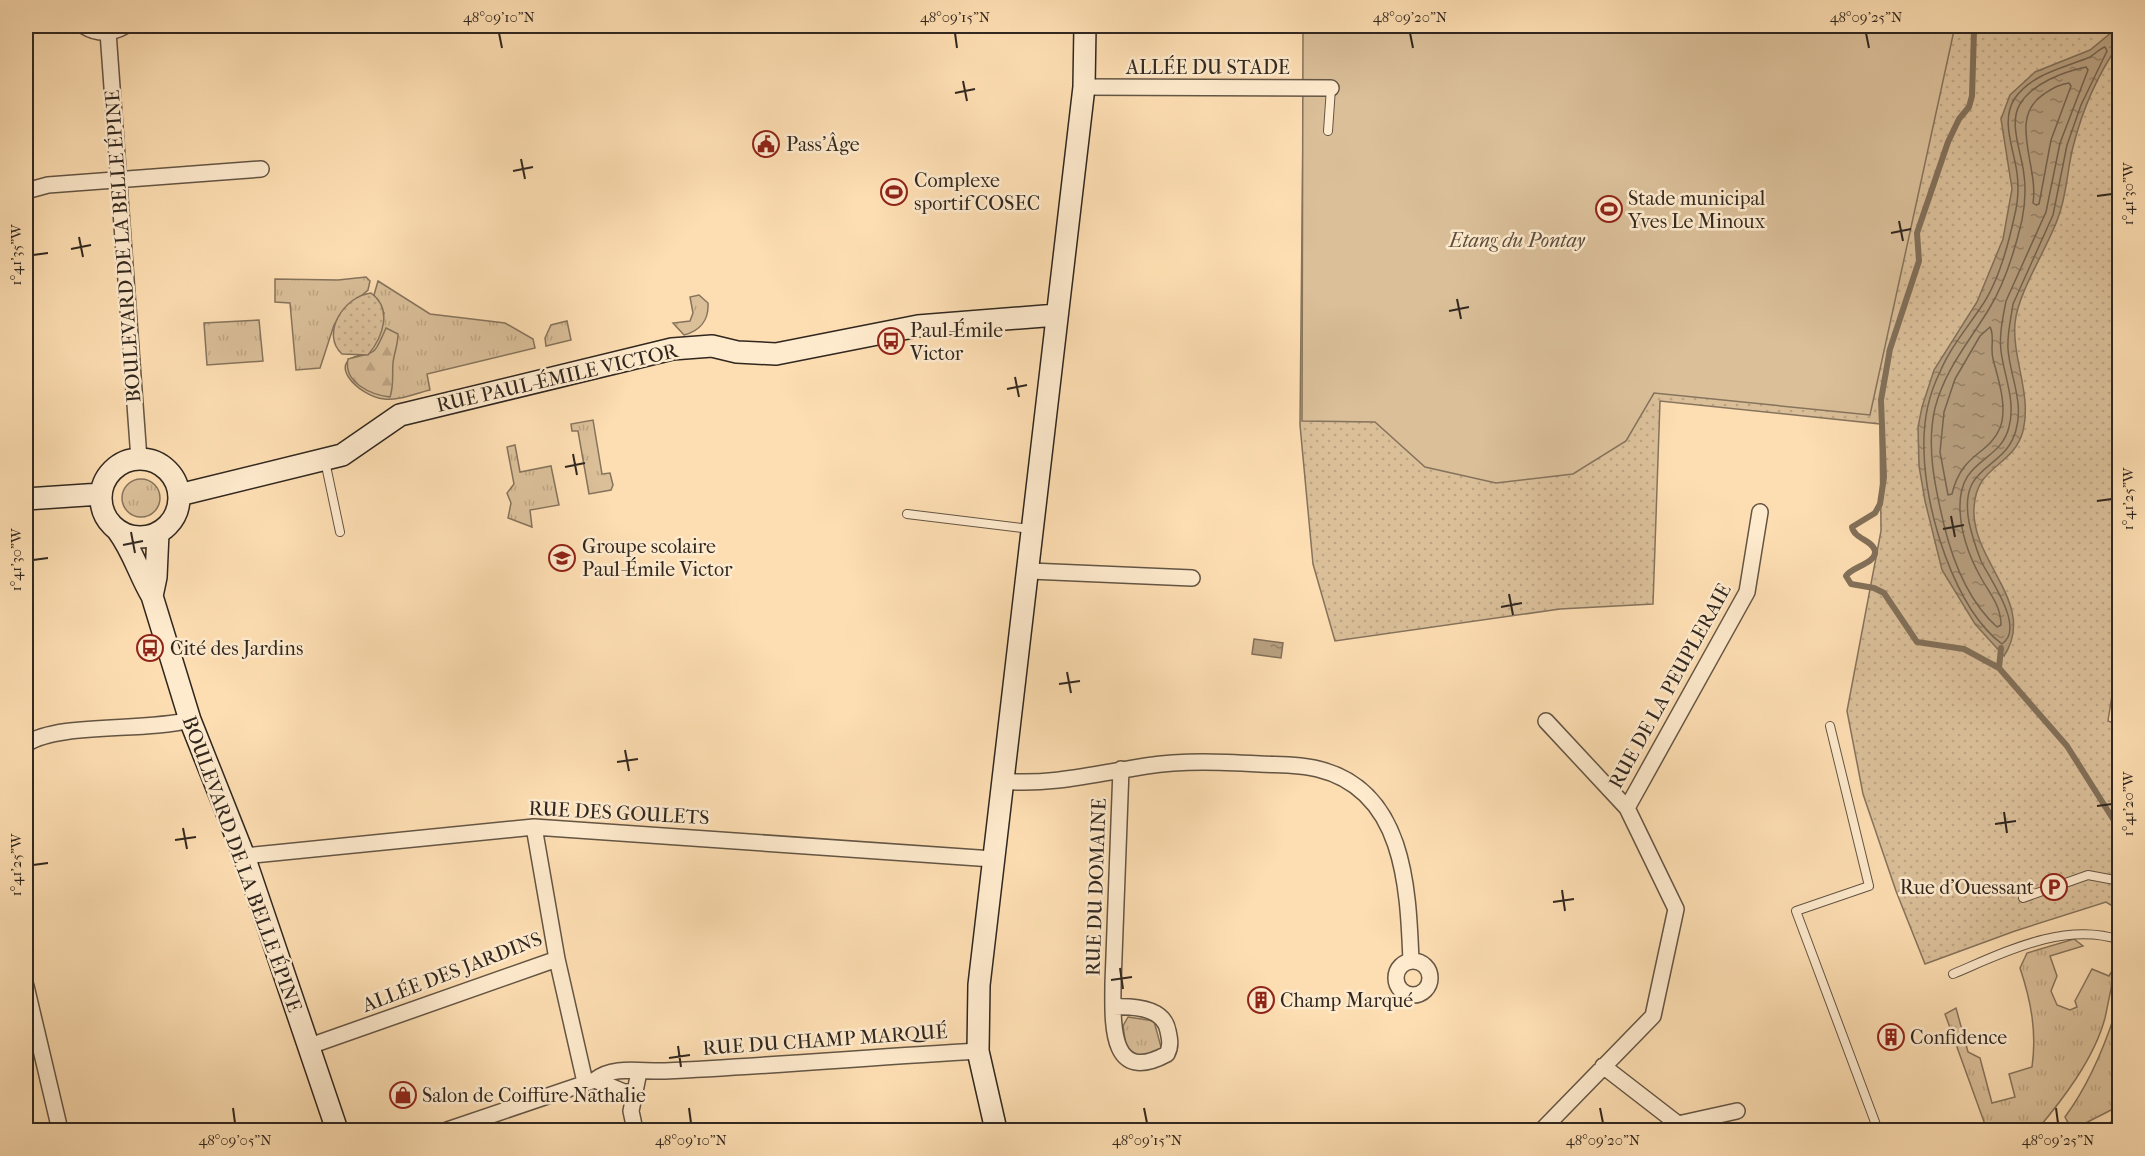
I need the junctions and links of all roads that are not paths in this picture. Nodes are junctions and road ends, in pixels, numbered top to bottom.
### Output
1 (84, 26) edge
2 (124, 26) edge
3 (1085, 26) edge
4 (108, 32) junction
5 (1084, 87) junction
6 (1331, 88) joint
7 (1328, 131) dead end
8 (261, 170) dead end
9 (119, 180) junction
10 (26, 191) edge
11 (1057, 315) junction
12 (139, 459) junction
13 (325, 460) junction
14 (101, 494) junction
15 (179, 495) junction
16 (26, 499) edge
17 (1760, 512) dead end
18 (907, 514) dead end
19 (1034, 529) junction
20 (118, 531) junction
21 (340, 532) dead end
22 (158, 533) junction
23 (1030, 571) junction
24 (1192, 578) dead end
25 (152, 596) junction
26 (190, 720) junction
27 (1546, 721) dead end
28 (1830, 726) dead end
29 (26, 744) edge
30 (1121, 769) junction
31 (1002, 781) junction
32 (1627, 808) junction
33 (534, 827) junction
34 (244, 856) junction
35 (993, 858) junction
36 (2120, 881) edge
37 (2024, 898) dead end
38 (2120, 940) edge
39 (557, 959) junction
40 (1412, 961) dead end
41 (1953, 974) dead end
42 (26, 986) edge
43 (1113, 1007) junction
44 (307, 1047) junction
45 (978, 1051) junction
46 (1603, 1066) junction
47 (639, 1072) junction
48 (590, 1081) junction
49 (634, 1092) junction
50 (1737, 1111) dead end
51 (631, 1129) edge
52 (60, 1131) edge
53 (337, 1131) edge
54 (447, 1131) edge
55 (996, 1131) edge
56 (1542, 1131) edge
57 (1878, 1131) edge

1 - 4 street
2 - 4 street
3 - 5 street
4 - 9 street, BOULEVARD DE LA BELLE ÉPINE
5 - 6 street, ALLÉE DU STADE
5 - 11 street
6 - 7 lane
8 - 9 street
9 - 10 street
9 - 12 street, BOULEVARD DE LA BELLE ÉPINE
11 - 13 street, RUE PAUL-ÉMILE VICTOR
11 - 19 street
12 - 14 street
12 - 15 street
13 - 15 street, RUE PAUL-ÉMILE VICTOR
13 - 21 lane
14 - 16 street
14 - 20 street
15 - 22 street
17 - 32 street, RUE DE LA PEUPLERAIE
18 - 19 lane
19 - 23 street
20 - 22 street
20 - 25 street, BOULEVARD DE LA BELLE ÉPINE
22 - 25 street, BOULEVARD DE LA BELLE ÉPINE
23 - 24 street
23 - 31 street
25 - 26 street, BOULEVARD DE LA BELLE ÉPINE
26 - 29 street
26 - 34 street, BOULEVARD DE LA BELLE ÉPINE
27 - 32 street, RUE DE LA PEUPLERAIE
28 - 57 lane
30 - 31 street
30 - 40 street
30 - 43 street, RUE DU DOMAINE
31 - 35 street
32 - 46 street, RUE DE LA PEUPLERAIE
33 - 34 street, RUE DES GOULETS
33 - 35 street, RUE DES GOULETS
33 - 39 street, ALLÉE DES JARDINS
34 - 44 street, BOULEVARD DE LA BELLE ÉPINE
35 - 45 street
36 - 37 lane
38 - 41 lane
39 - 44 street, ALLÉE DES JARDINS
39 - 48 street
42 - 52 street
43 - 43 street, RUE DU DOMAINE
44 - 53 street, BOULEVARD DE LA BELLE ÉPINE
45 - 47 street, RUE DU CHAMP MARQUÉ
45 - 55 street
46 - 50 street
46 - 56 street, RUE DE LA PEUPLERAIE
47 - 48 street, RUE DU CHAMP MARQUÉ
47 - 49 street
48 - 49 street
48 - 54 street, RUE DU CHAMP MARQUÉ
49 - 51 street

